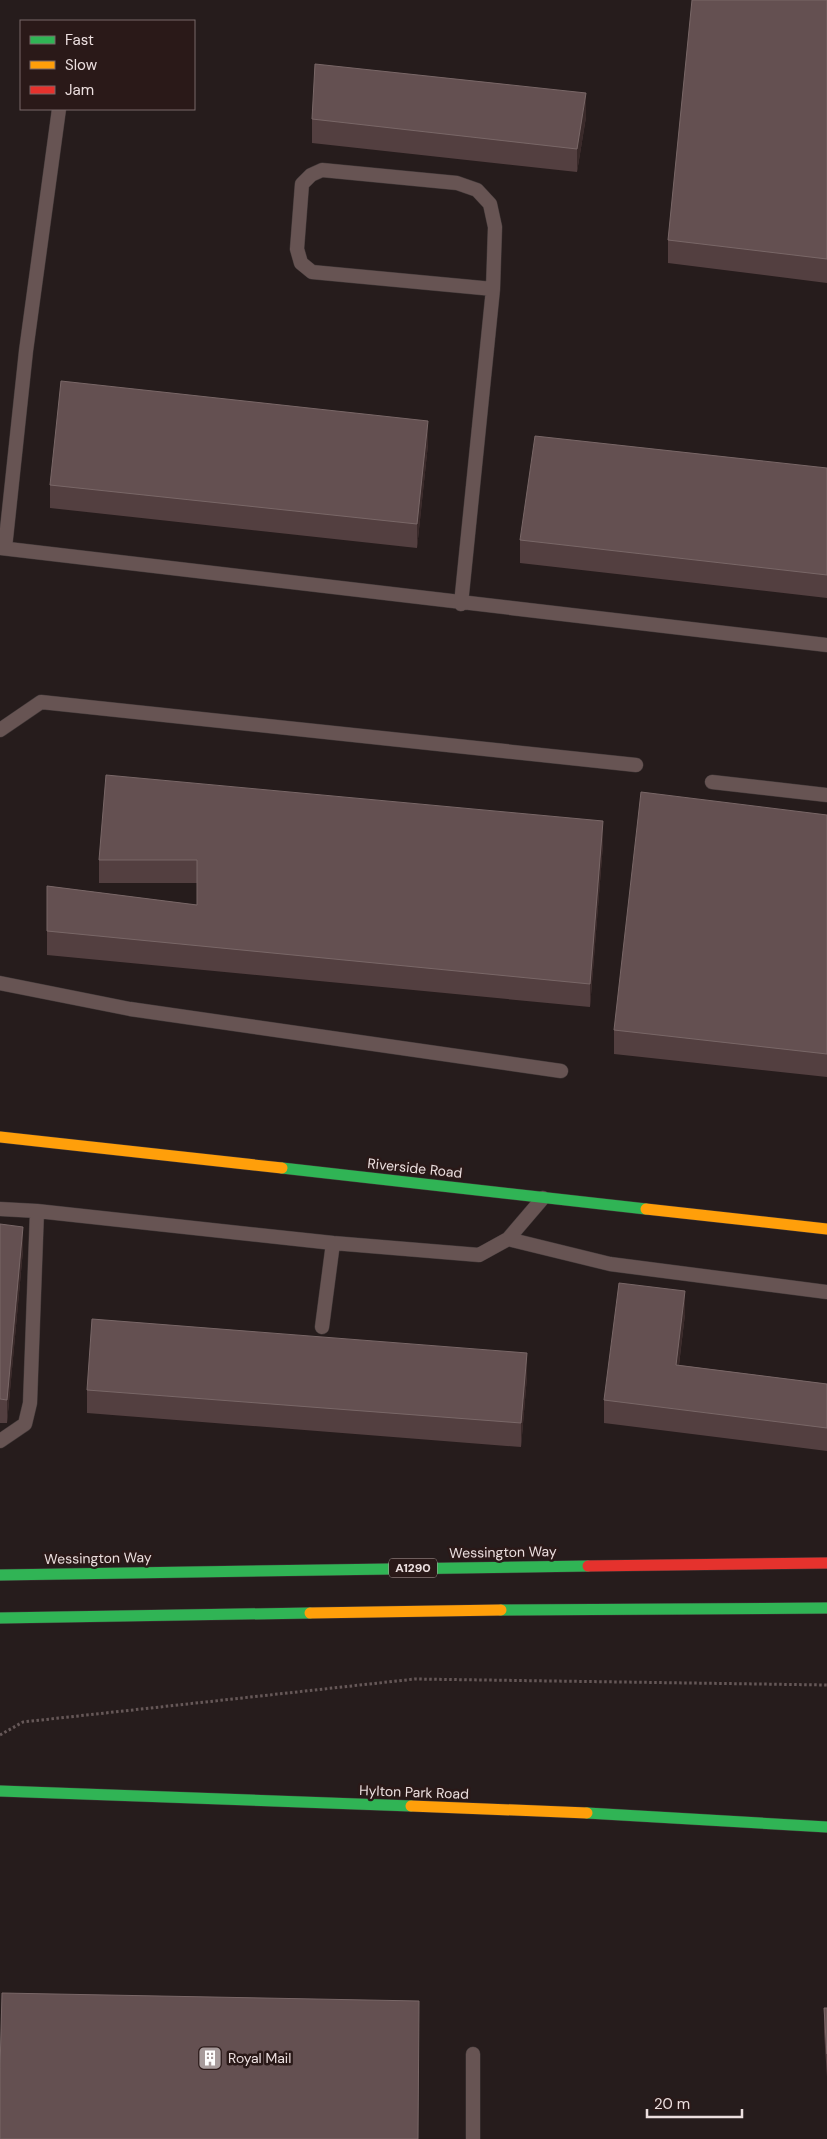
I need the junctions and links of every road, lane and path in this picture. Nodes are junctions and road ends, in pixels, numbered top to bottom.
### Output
1 (59, 110) edge
2 (493, 288) junction
3 (3, 548) edge
4 (461, 604) junction
5 (827, 646) edge
6 (0, 730) edge
7 (636, 765) dead end
8 (712, 782) dead end
9 (827, 795) edge
10 (0, 983) edge
11 (561, 1071) dead end
12 (0, 1137) edge
13 (543, 1198) junction
14 (0, 1209) edge
15 (37, 1211) junction
16 (827, 1229) edge
17 (508, 1239) junction
18 (333, 1243) junction
19 (827, 1292) edge
20 (322, 1327) dead end
21 (0, 1441) edge
22 (827, 1563) edge
23 (0, 1575) edge
24 (827, 1608) edge
25 (0, 1618) edge
26 (827, 1685) edge
27 (0, 1736) edge
28 (0, 1790) edge
29 (827, 1827) edge
30 (473, 2054) dead end
31 (473, 2139) edge

1 - 3 lane
2 - 2 lane
2 - 4 lane
3 - 4 lane
4 - 5 lane
6 - 7 lane
8 - 9 lane
10 - 11 lane
12 - 13 street, Riverside Road
13 - 16 street, Riverside Road
13 - 17 lane
14 - 15 lane
15 - 18 lane
15 - 21 lane
17 - 18 lane
17 - 19 lane
18 - 20 lane
22 - 23 street, Wessington Way / A1290
24 - 25 street
26 - 27 path
28 - 29 street, Hylton Park Road
30 - 31 lane

